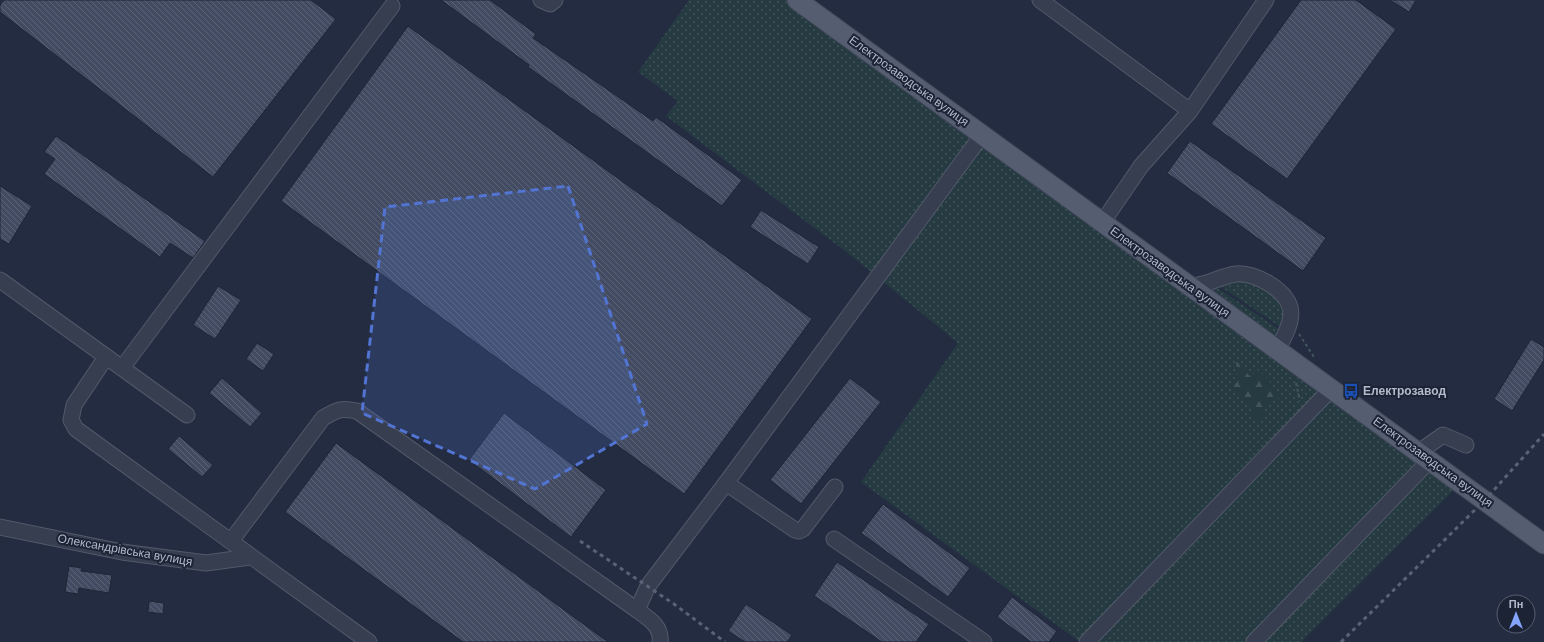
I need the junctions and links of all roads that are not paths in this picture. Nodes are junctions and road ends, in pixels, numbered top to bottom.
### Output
1 (541, 0) edge
2 (555, 0) edge
3 (798, 0) edge
4 (1040, 0) edge
5 (1266, 0) edge
6 (392, 6) dead end
7 (1190, 111) junction
8 (982, 135) junction
9 (1102, 223) junction
10 (0, 280) edge
11 (1189, 286) junction
12 (1277, 350) junction
13 (106, 357) junction
14 (122, 368) junction
15 (1331, 389) junction
16 (187, 415) dead end
17 (1466, 445) dead end
18 (1425, 456) junction
19 (726, 483) junction
20 (835, 487) dead end
21 (0, 527) edge
22 (834, 539) dead end
23 (231, 541) junction
24 (1544, 544) edge
25 (250, 557) junction
26 (637, 610) junction
27 (369, 642) edge
28 (660, 642) edge
29 (984, 642) edge
30 (1087, 642) edge
31 (1254, 642) edge

1 - 2 street
3 - 8 main road, Електрозаводська вулиця
4 - 7 street
5 - 7 street
6 - 14 street
7 - 9 street
8 - 9 main road, Електрозаводська вулиця
8 - 19 street
9 - 11 main road, Електрозаводська вулиця
10 - 13 street
11 - 12 main road, Електрозаводська вулиця
11 - 12 street
12 - 15 main road, Електрозаводська вулиця
13 - 14 street
13 - 23 street
14 - 16 street
15 - 18 main road, Електрозаводська вулиця
15 - 30 street
17 - 18 street
18 - 24 main road, Електрозаводська вулиця
18 - 31 street
19 - 20 street
19 - 26 street
21 - 25 street, Олександрівська вулиця
22 - 29 street
23 - 25 street
23 - 26 street
25 - 27 street
26 - 28 street

